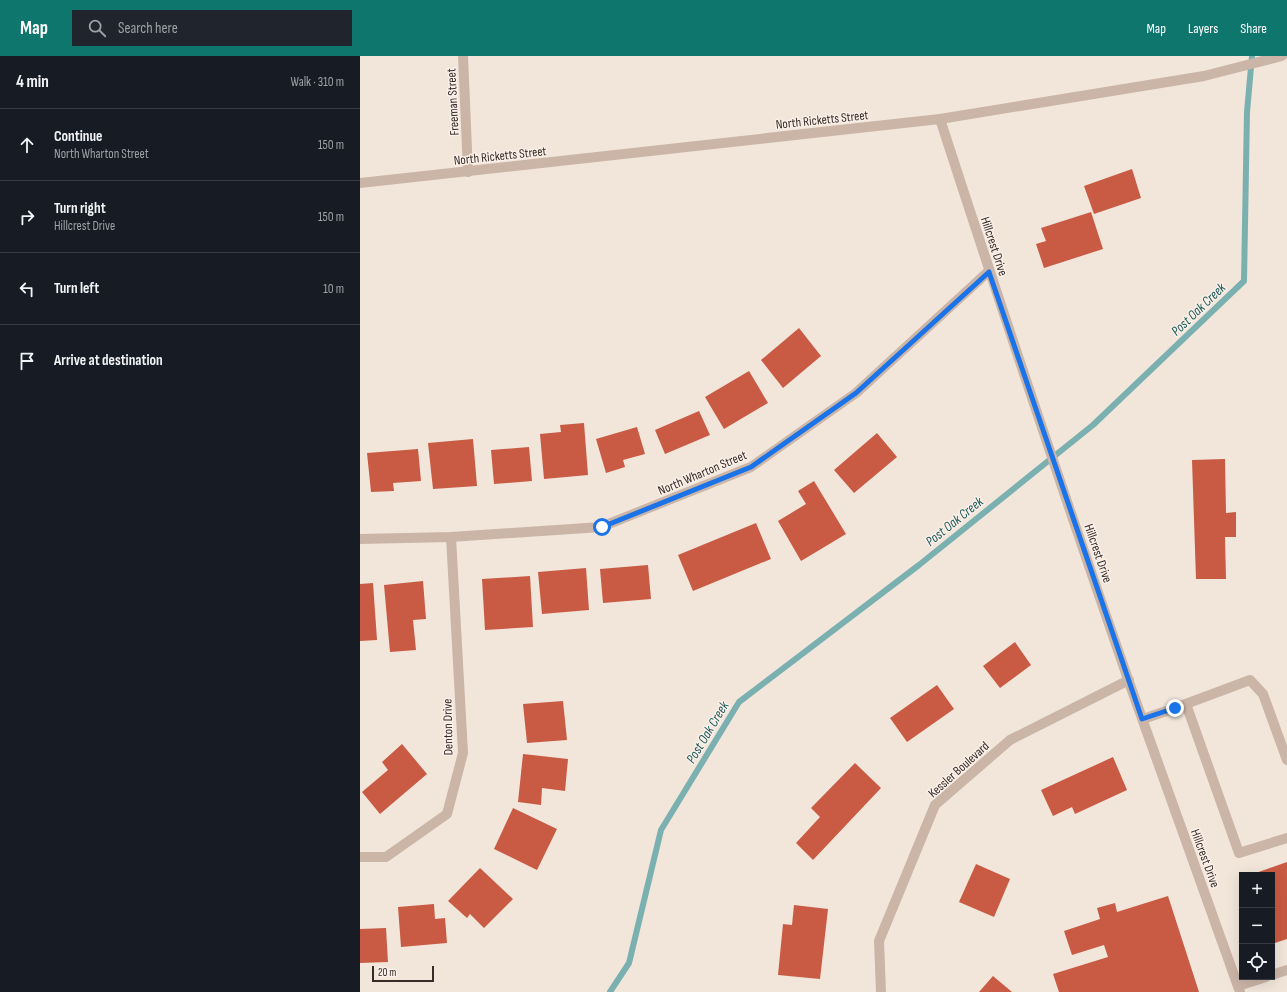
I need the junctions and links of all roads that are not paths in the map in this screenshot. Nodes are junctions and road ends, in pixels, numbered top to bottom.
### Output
1 (463, 56) edge
2 (1282, 56) edge
3 (940, 119) junction
4 (468, 172) junction
5 (360, 183) edge
6 (989, 272) junction
7 (451, 537) junction
8 (360, 539) edge
9 (1129, 680) junction
10 (1186, 704) junction
11 (1142, 719) junction
12 (1287, 760) edge
13 (1287, 838) edge
14 (360, 857) edge
15 (1287, 970) edge
16 (1275, 974) edge
17 (1259, 980) edge
18 (1239, 989) edge
19 (881, 992) edge

1 - 4 street, Freeman Street
2 - 3 street, North Ricketts Street
3 - 4 street, North Ricketts Street
3 - 6 street, Hillcrest Drive
4 - 5 street, North Ricketts Street
6 - 7 street, North Wharton Street
6 - 9 street, Hillcrest Drive
7 - 8 street, North Wharton Street
7 - 14 street, Denton Drive
9 - 11 street, Hillcrest Drive
9 - 19 street, Kessler Boulevard
10 - 11 street
10 - 12 street
10 - 13 street
11 - 18 street, Hillcrest Drive
15 - 16 street
17 - 18 street

